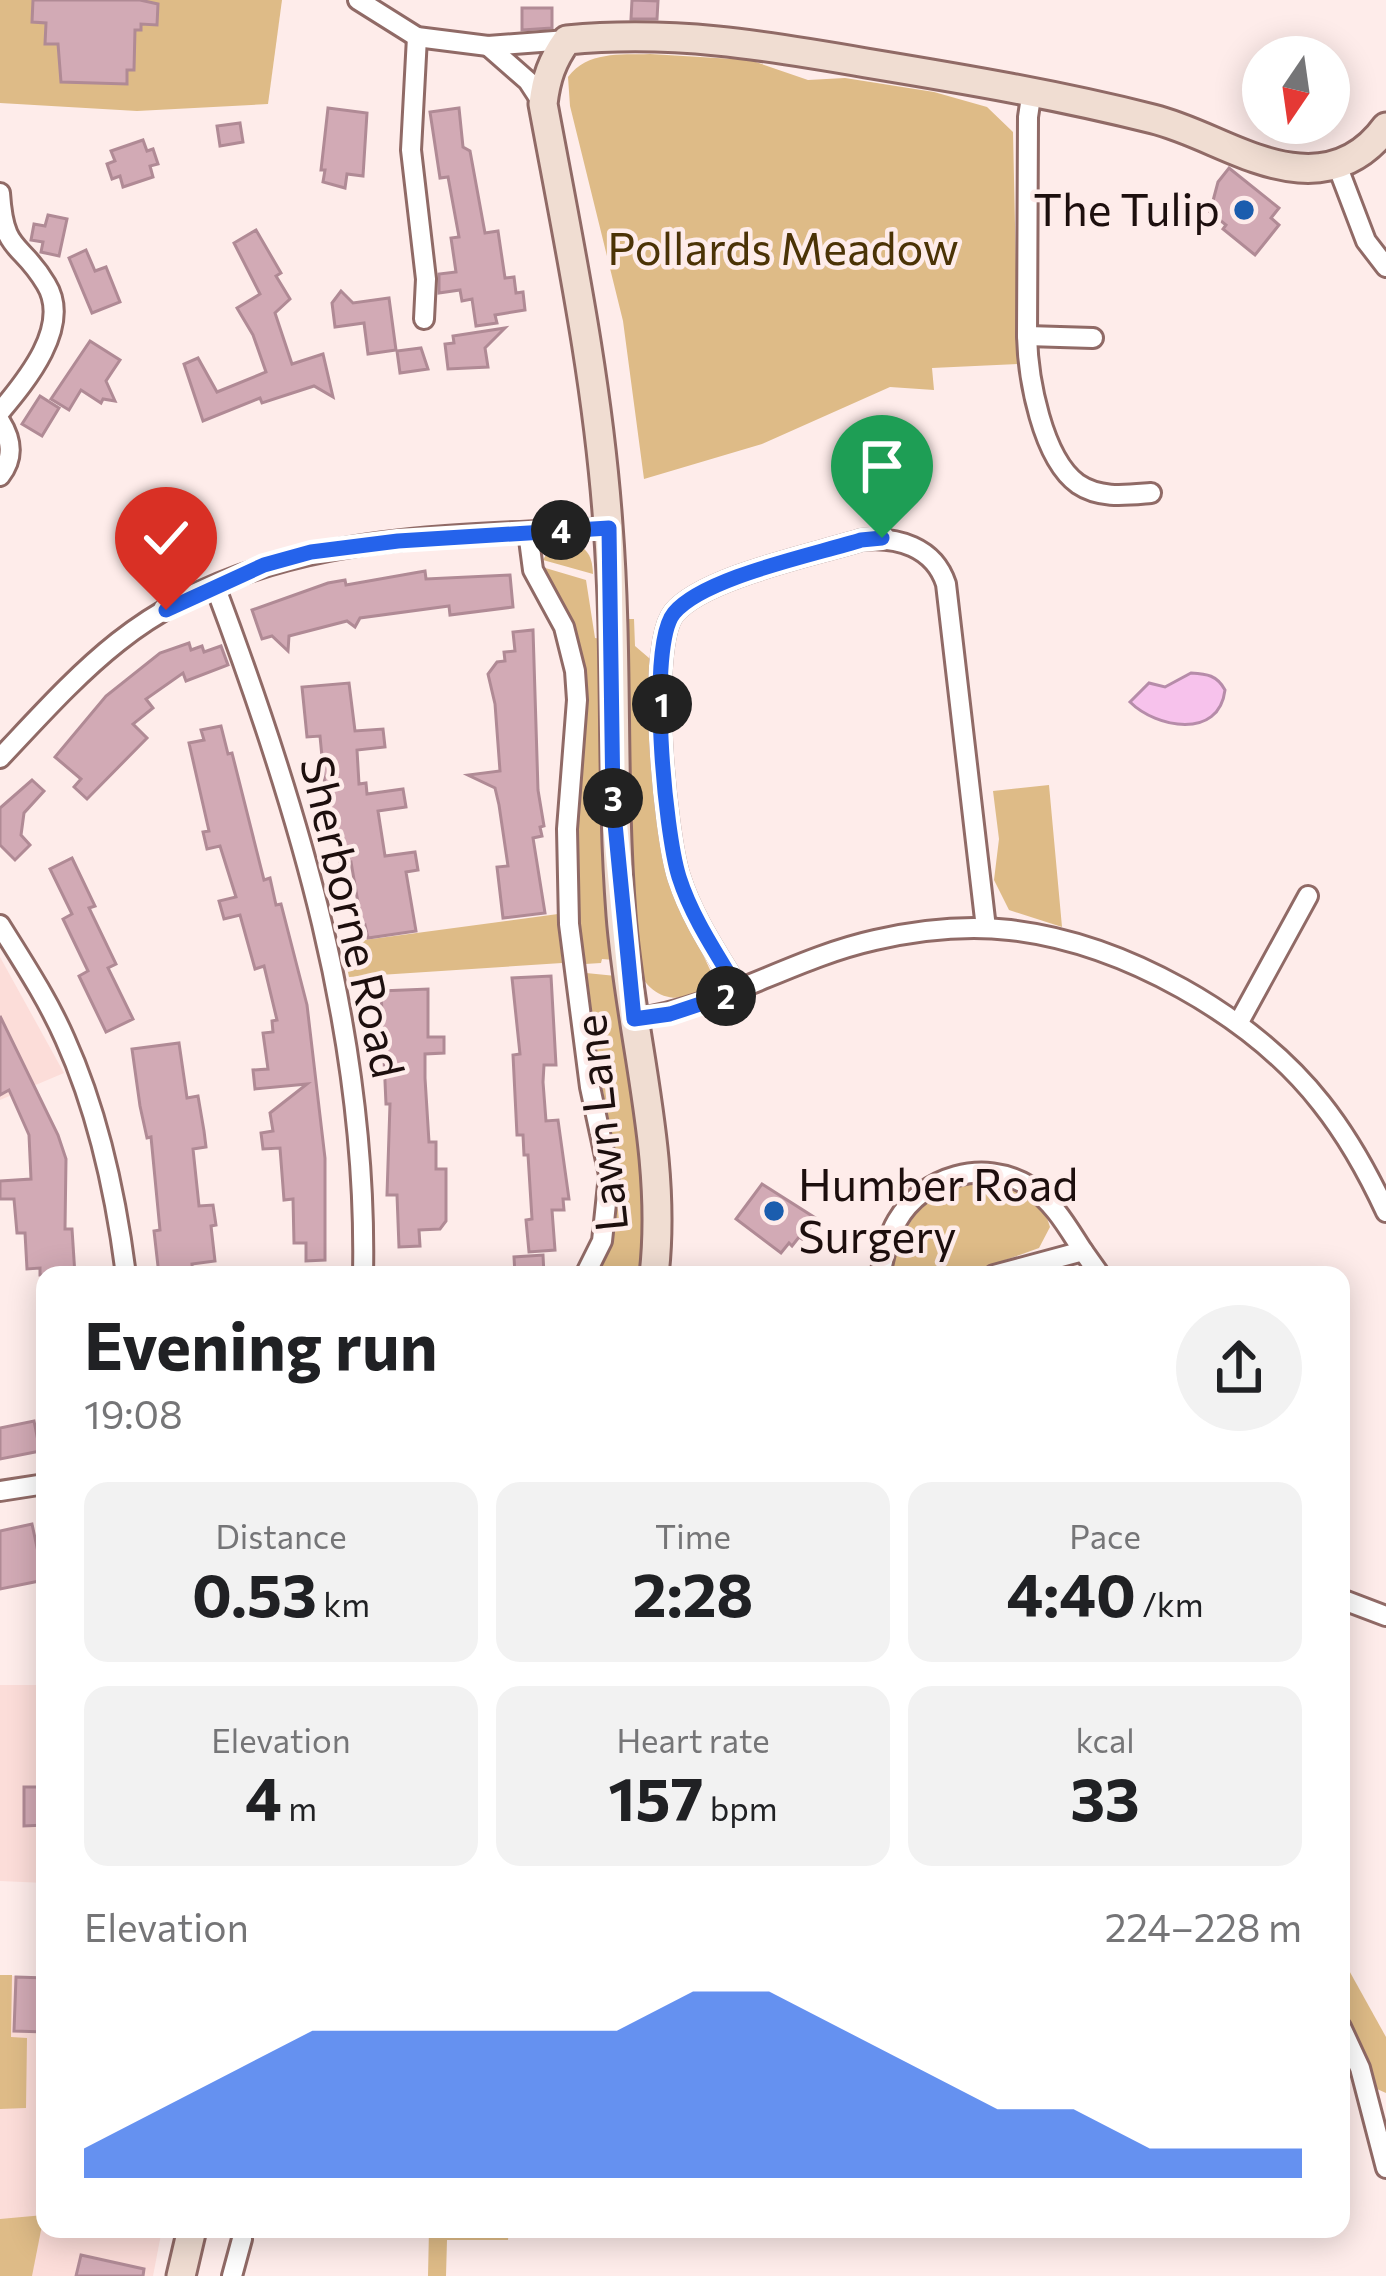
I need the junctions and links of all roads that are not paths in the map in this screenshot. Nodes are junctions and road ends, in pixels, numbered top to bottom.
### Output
1 (358, 0) edge
2 (417, 37) junction
3 (567, 40) junction
4 (488, 46) junction
5 (1032, 90) junction
6 (543, 104) junction
7 (1386, 128) edge
8 (1337, 165) junction
9 (0, 194) edge
10 (1386, 267) edge
11 (424, 319) dead end
12 (1027, 336) junction
13 (1093, 338) dead end
14 (0, 412) edge
15 (0, 422) edge
16 (0, 476) edge
17 (1151, 494) dead end
18 (609, 528) junction
19 (528, 532) junction
20 (215, 586) junction
21 (0, 758) edge
22 (1308, 896) dead end
23 (0, 925) edge
24 (986, 928) junction
25 (739, 991) junction
26 (634, 1019) junction
27 (1239, 1022) junction
28 (1386, 1212) edge
29 (1084, 1251) junction
30 (124, 1266) edge
31 (362, 1266) edge
32 (589, 1266) edge
33 (655, 1266) edge
34 (882, 1266) edge
35 (1028, 1266) edge
36 (1094, 1266) edge
37 (36, 1486) edge
38 (0, 1492) edge
39 (1350, 1602) edge
40 (1386, 1616) edge
41 (1350, 2047) edge
42 (1381, 2114) edge
43 (1386, 2168) edge
44 (190, 2238) edge
45 (242, 2240) dead end
46 (181, 2276) edge
47 (232, 2276) edge

1 - 2 street
2 - 4 street
2 - 11 street
3 - 4 street
3 - 5 street
3 - 6 street, Lawn Lane
4 - 6 street
5 - 8 street
5 - 12 street
6 - 18 street, Lawn Lane
7 - 8 street
8 - 10 street
9 - 14 street
12 - 13 street
12 - 17 street
15 - 16 street
18 - 19 street
18 - 26 street, Lawn Lane
19 - 20 street
19 - 32 street, Lawn Lane
20 - 21 street
20 - 31 street, Sherborne Road
22 - 27 street
23 - 30 street
24 - 25 street
24 - 25 street
24 - 27 street
25 - 26 street
26 - 33 street, Lawn Lane
27 - 28 street
29 - 34 street
29 - 35 street
29 - 36 street
37 - 38 street
39 - 40 street
41 - 42 street
42 - 43 street
44 - 46 street
45 - 47 street

